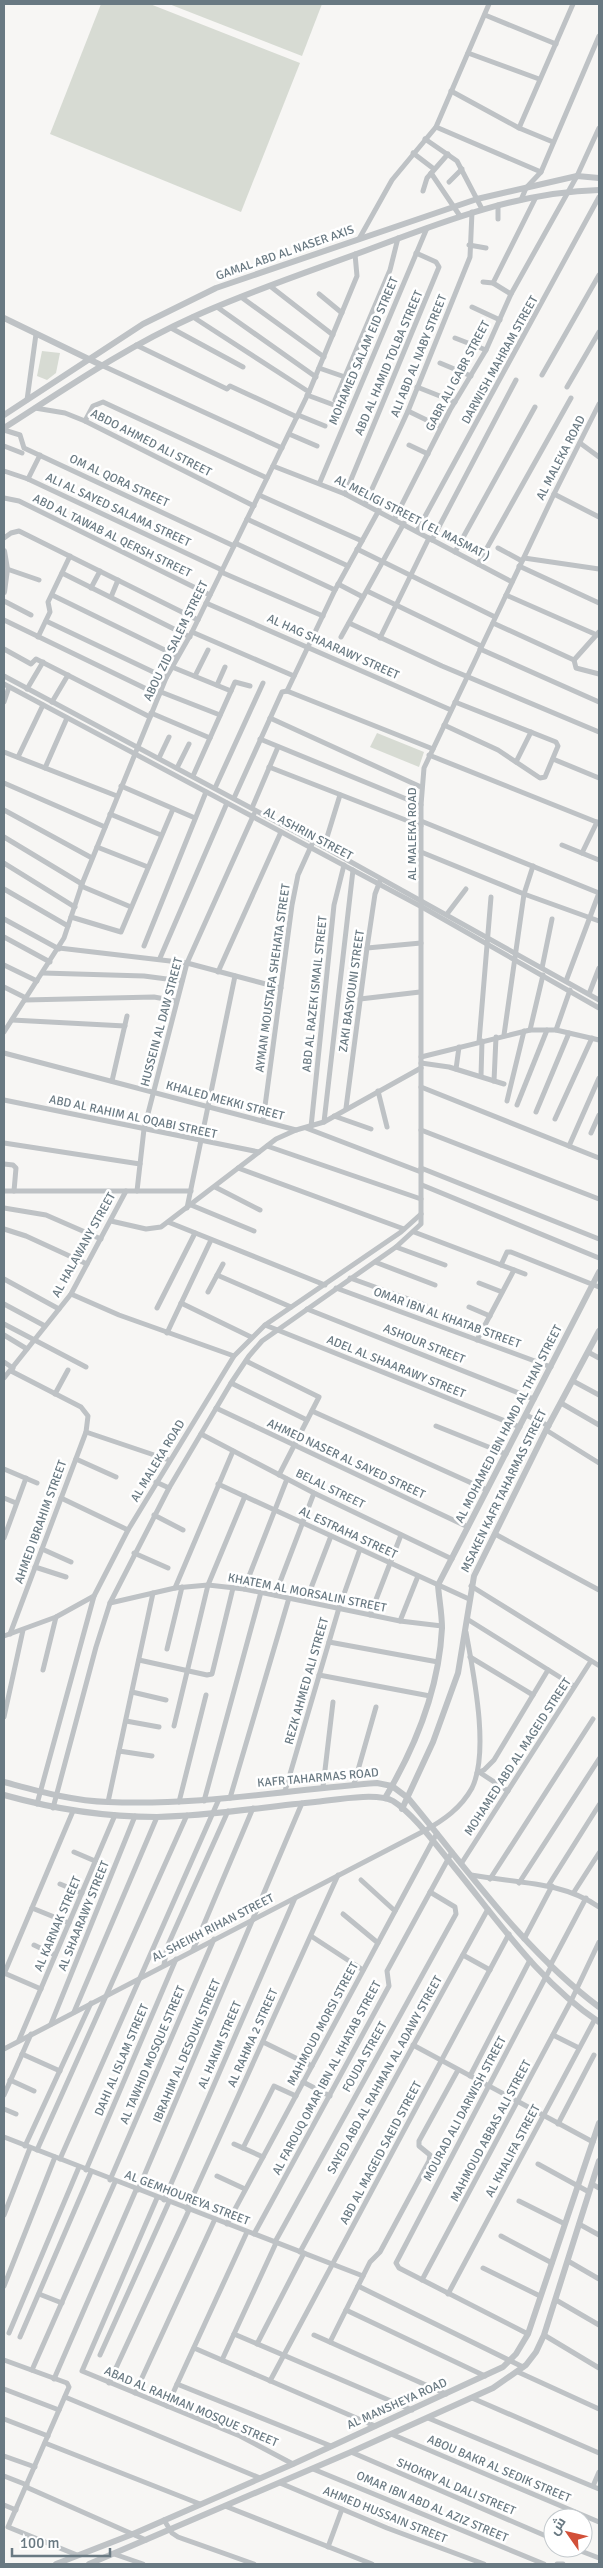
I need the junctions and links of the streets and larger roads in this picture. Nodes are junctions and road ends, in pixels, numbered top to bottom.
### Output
1 (489, 4) edge
2 (573, 4) edge
3 (485, 15) junction
4 (599, 36) edge
5 (556, 44) junction
6 (468, 53) junction
7 (539, 79) junction
8 (452, 91) junction
9 (436, 127) junction
10 (519, 128) junction
11 (599, 128) edge
12 (425, 140) junction
13 (554, 142) junction
14 (413, 154) junction
15 (448, 154) junction
16 (462, 169) junction
17 (432, 171) junction
18 (541, 172) junction
19 (577, 176) junction
20 (599, 178) edge
21 (449, 182) dead end
22 (526, 188) junction
23 (599, 190) edge
24 (423, 191) dead end
25 (569, 191) junction
26 (599, 197) edge
27 (477, 199) junction
28 (535, 199) junction
29 (521, 200) junction
30 (498, 205) junction
31 (454, 207) junction
32 (482, 209) junction
33 (472, 212) junction
34 (460, 216) junction
35 (498, 219) dead end
36 (428, 228) junction
37 (398, 238) junction
38 (359, 240) junction
39 (469, 245) junction
40 (486, 248) dead end
41 (416, 253) junction
42 (355, 254) junction
43 (599, 275) edge
44 (483, 282) dead end
45 (493, 283) junction
46 (270, 286) junction
47 (319, 294) dead end
48 (511, 294) junction
49 (241, 297) junction
50 (217, 307) junction
51 (472, 307) dead end
52 (342, 312) junction
53 (192, 317) junction
54 (4, 318) edge
55 (500, 320) junction
56 (171, 328) junction
57 (599, 332) edge
58 (36, 334) junction
59 (333, 335) junction
60 (455, 338) dead end
61 (136, 345) junction
62 (486, 350) junction
63 (324, 357) junction
64 (87, 359) junction
65 (440, 363) dead end
66 (101, 365) junction
67 (243, 367) dead end
68 (319, 368) junction
69 (542, 375) dead end
70 (471, 376) junction
71 (316, 377) junction
72 (345, 377) junction
73 (516, 380) dead end
74 (417, 386) junction
75 (567, 387) dead end
76 (308, 394) junction
77 (571, 398) dead end
78 (27, 400) junction
79 (455, 402) junction
80 (599, 404) edge
81 (535, 407) dead end
82 (35, 408) junction
83 (408, 411) junction
84 (4, 415) edge
85 (297, 416) junction
86 (86, 421) junction
87 (325, 426) dead end
88 (441, 427) junction
89 (4, 429) edge
90 (289, 434) junction
91 (580, 443) junction
92 (409, 445) dead end
93 (4, 446) edge
94 (317, 446) dead end
95 (282, 448) junction
96 (22, 453) dead end
97 (428, 454) junction
98 (40, 456) junction
99 (599, 457) edge
100 (273, 466) junction
101 (4, 471) edge
102 (267, 478) junction
103 (28, 479) junction
104 (320, 482) junction
105 (346, 494) junction
106 (554, 494) junction
107 (259, 495) junction
108 (4, 498) edge
109 (366, 504) junction
110 (254, 506) junction
111 (379, 510) junction
112 (599, 517) edge
113 (395, 518) junction
114 (247, 519) junction
115 (404, 524) junction
116 (416, 531) junction
117 (4, 538) edge
118 (431, 539) junction
119 (362, 541) junction
120 (235, 545) junction
121 (498, 548) dead end
122 (357, 550) junction
123 (4, 552) edge
124 (455, 552) junction
125 (70, 556) junction
126 (522, 561) junction
127 (383, 562) junction
128 (478, 564) junction
129 (348, 566) junction
130 (7, 569) junction
131 (599, 569) edge
132 (100, 571) junction
133 (222, 572) junction
134 (62, 573) junction
135 (411, 575) junction
136 (39, 580) dead end
137 (118, 580) junction
138 (512, 582) junction
139 (338, 584) junction
140 (91, 588) junction
141 (335, 590) junction
142 (366, 591) junction
143 (4, 592) edge
144 (52, 595) junction
145 (210, 595) junction
146 (506, 595) junction
147 (111, 597) junction
148 (363, 597) junction
149 (4, 601) edge
150 (206, 603) junction
151 (599, 603) edge
152 (396, 605) junction
153 (31, 615) dead end
154 (323, 616) junction
155 (495, 617) junction
156 (4, 620) edge
157 (198, 620) junction
158 (46, 621) junction
159 (349, 623) junction
160 (493, 623) junction
161 (598, 633) edge
162 (191, 634) junction
163 (38, 637) junction
164 (341, 637) dead end
165 (380, 638) junction
166 (308, 647) junction
167 (481, 647) junction
168 (4, 649) edge
169 (208, 650) dead end
170 (177, 656) junction
171 (574, 660) junction
172 (42, 662) junction
173 (172, 667) junction
174 (225, 667) dead end
175 (599, 674) edge
176 (68, 675) junction
177 (4, 676) edge
178 (196, 676) junction
179 (294, 676) junction
180 (467, 676) junction
181 (166, 678) junction
182 (263, 683) dead end
183 (6, 685) edge
184 (216, 685) junction
185 (250, 686) dead end
186 (28, 689) junction
187 (231, 691) junction
188 (288, 691) junction
189 (160, 693) junction
190 (4, 702) edge
191 (52, 702) junction
192 (455, 702) junction
193 (599, 702) edge
194 (43, 705) junction
195 (451, 710) junction
196 (150, 715) junction
197 (220, 715) junction
198 (67, 718) junction
199 (270, 718) junction
200 (444, 726) junction
201 (531, 732) junction
202 (599, 732) edge
203 (169, 737) dead end
204 (210, 738) junction
205 (260, 739) junction
206 (189, 744) dead end
207 (137, 746) junction
208 (278, 746) junction
209 (433, 749) junction
210 (4, 752) edge
211 (134, 753) junction
212 (429, 756) junction
213 (18, 757) junction
214 (159, 758) junction
215 (553, 759) junction
216 (516, 762) junction
217 (269, 767) junction
218 (44, 768) junction
219 (177, 768) junction
220 (193, 776) junction
221 (599, 778) edge
222 (4, 783) edge
223 (121, 786) junction
224 (421, 787) junction
225 (215, 788) junction
226 (206, 792) junction
227 (340, 795) junction
228 (117, 796) junction
229 (234, 798) junction
230 (227, 803) junction
231 (421, 805) junction
232 (172, 809) junction
233 (254, 809) junction
234 (4, 810) edge
235 (110, 814) junction
236 (252, 816) junction
237 (195, 818) junction
238 (598, 822) edge
239 (421, 823) junction
240 (105, 827) junction
241 (281, 832) junction
242 (162, 835) junction
243 (4, 837) edge
244 (314, 842) junction
245 (562, 845) dead end
246 (97, 847) junction
247 (310, 847) junction
248 (324, 847) junction
249 (421, 852) junction
250 (582, 853) junction
251 (92, 858) junction
252 (599, 860) edge
253 (4, 864) edge
254 (344, 865) junction
255 (533, 866) junction
256 (148, 867) junction
257 (353, 870) junction
258 (380, 881) junction
259 (599, 884) edge
260 (82, 885) junction
261 (4, 889) edge
262 (466, 889) dead end
263 (598, 892) edge
264 (524, 894) junction
265 (492, 896) dead end
266 (422, 903) junction
267 (74, 907) junction
268 (132, 908) junction
269 (447, 914) junction
270 (71, 917) junction
271 (590, 917) junction
272 (4, 919) edge
273 (552, 919) dead end
274 (599, 921) edge
275 (68, 926) junction
276 (4, 937) edge
277 (489, 941) junction
278 (421, 943) junction
279 (144, 946) dead end
280 (59, 948) junction
281 (367, 948) junction
282 (515, 956) junction
283 (160, 958) junction
284 (50, 962) junction
285 (187, 963) junction
286 (4, 964) edge
287 (542, 968) junction
288 (599, 968) edge
289 (43, 972) junction
290 (218, 972) junction
291 (543, 975) junction
292 (236, 976) junction
293 (566, 981) junction
294 (37, 982) junction
295 (182, 982) junction
296 (4, 987) edge
297 (281, 988) junction
298 (570, 990) junction
299 (420, 992) junction
300 (589, 994) junction
301 (26, 999) junction
302 (360, 999) junction
303 (599, 1000) edge
304 (176, 1001) junction
305 (599, 1008) edge
306 (127, 1016) dead end
307 (4, 1019) edge
308 (11, 1021) junction
309 (125, 1026) junction
310 (530, 1030) junction
311 (548, 1030) junction
312 (556, 1030) junction
313 (524, 1031) junction
314 (4, 1032) edge
315 (569, 1033) junction
316 (504, 1035) junction
317 (496, 1037) junction
318 (592, 1038) junction
319 (599, 1040) edge
320 (480, 1041) junction
321 (459, 1047) junction
322 (4, 1054) edge
323 (421, 1063) junction
324 (456, 1068) junction
325 (480, 1076) junction
326 (599, 1078) edge
327 (494, 1081) junction
328 (112, 1082) junction
329 (504, 1084) dead end
330 (421, 1087) junction
331 (378, 1091) junction
332 (153, 1092) junction
333 (4, 1100) edge
334 (507, 1101) dead end
335 (517, 1105) dead end
336 (208, 1106) junction
337 (346, 1108) junction
338 (536, 1112) dead end
339 (599, 1115) edge
340 (334, 1116) junction
341 (555, 1119) dead end
342 (263, 1121) junction
343 (324, 1122) junction
344 (312, 1127) junction
345 (387, 1127) dead end
346 (305, 1128) junction
347 (144, 1129) junction
348 (372, 1129) dead end
349 (296, 1130) junction
350 (421, 1130) junction
351 (591, 1133) dead end
352 (201, 1142) junction
353 (4, 1143) edge
354 (267, 1146) junction
355 (569, 1146) junction
356 (259, 1152) junction
357 (599, 1158) edge
358 (4, 1164) edge
359 (140, 1164) junction
360 (238, 1168) junction
361 (421, 1170) junction
362 (422, 1185) junction
363 (215, 1187) junction
364 (4, 1191) edge
365 (14, 1191) junction
366 (126, 1191) junction
367 (137, 1191) junction
368 (191, 1191) junction
369 (421, 1199) junction
370 (599, 1199) edge
371 (189, 1207) junction
372 (4, 1208) edge
373 (260, 1210) dead end
374 (422, 1214) junction
375 (111, 1221) junction
376 (168, 1222) junction
377 (4, 1229) edge
378 (404, 1229) junction
379 (254, 1231) dead end
380 (414, 1232) junction
381 (195, 1233) junction
382 (101, 1239) junction
383 (599, 1239) edge
384 (212, 1240) junction
385 (396, 1247) junction
386 (599, 1258) edge
387 (375, 1262) junction
388 (87, 1264) junction
389 (223, 1264) dead end
390 (445, 1265) dead end
391 (501, 1266) junction
392 (514, 1270) junction
393 (599, 1272) edge
394 (525, 1274) dead end
395 (217, 1275) junction
396 (350, 1278) junction
397 (4, 1280) edge
398 (479, 1283) dead end
399 (325, 1285) junction
400 (435, 1285) dead end
401 (596, 1286) edge
402 (336, 1288) junction
403 (208, 1292) dead end
404 (502, 1292) junction
405 (70, 1294) junction
406 (181, 1303) junction
407 (4, 1304) edge
408 (425, 1305) dead end
409 (291, 1307) junction
410 (469, 1307) dead end
411 (157, 1308) dead end
412 (59, 1309) junction
413 (307, 1309) junction
414 (490, 1316) junction
415 (4, 1324) edge
416 (265, 1325) junction
417 (45, 1326) junction
418 (278, 1330) junction
419 (599, 1331) edge
420 (167, 1332) junction
421 (4, 1335) edge
422 (251, 1337) junction
423 (477, 1340) junction
424 (33, 1341) junction
425 (27, 1350) junction
426 (588, 1352) junction
427 (234, 1356) junction
428 (599, 1358) edge
429 (246, 1361) junction
430 (4, 1362) edge
431 (86, 1367) dead end
432 (551, 1367) junction
433 (12, 1369) junction
434 (68, 1370) dead end
435 (4, 1378) edge
436 (573, 1381) junction
437 (231, 1383) junction
438 (56, 1394) junction
439 (599, 1395) edge
440 (534, 1399) junction
441 (561, 1403) junction
442 (216, 1408) junction
443 (312, 1411) junction
444 (526, 1414) junction
445 (307, 1420) junction
446 (599, 1425) edge
447 (436, 1426) dead end
448 (520, 1427) junction
449 (547, 1428) junction
450 (86, 1432) junction
451 (201, 1434) junction
452 (294, 1446) junction
453 (233, 1451) junction
454 (506, 1454) junction
455 (76, 1458) junction
456 (169, 1460) junction
457 (599, 1463) edge
458 (4, 1469) edge
459 (279, 1475) junction
460 (116, 1477) dead end
461 (26, 1478) junction
462 (287, 1479) junction
463 (156, 1482) junction
464 (37, 1483) dead end
465 (218, 1484) junction
466 (168, 1488) junction
467 (487, 1490) junction
468 (314, 1493) junction
469 (245, 1496) junction
470 (4, 1498) edge
471 (61, 1498) junction
472 (16, 1503) junction
473 (274, 1509) junction
474 (154, 1515) junction
475 (302, 1523) junction
476 (468, 1527) junction
477 (128, 1530) junction
478 (184, 1530) dead end
479 (495, 1534) junction
480 (401, 1535) junction
481 (331, 1536) junction
482 (4, 1538) edge
483 (42, 1549) junction
484 (360, 1550) junction
485 (134, 1553) junction
486 (452, 1559) junction
487 (71, 1562) dead end
488 (390, 1563) junction
489 (35, 1567) junction
490 (168, 1568) dead end
491 (418, 1576) junction
492 (66, 1577) dead end
493 (208, 1585) junction
494 (438, 1585) junction
495 (471, 1586) junction
496 (182, 1587) junction
497 (175, 1588) junction
498 (233, 1588) junction
499 (244, 1588) junction
500 (599, 1590) edge
501 (261, 1592) junction
502 (153, 1593) junction
503 (275, 1595) junction
504 (94, 1596) junction
505 (289, 1598) junction
506 (469, 1599) junction
507 (306, 1602) junction
508 (110, 1603) junction
509 (339, 1608) junction
510 (370, 1615) junction
511 (56, 1617) junction
512 (467, 1619) junction
513 (400, 1621) junction
514 (442, 1626) junction
515 (466, 1628) junction
516 (24, 1630) junction
517 (10, 1634) junction
518 (4, 1636) edge
519 (329, 1642) junction
520 (167, 1649) dead end
521 (470, 1657) junction
522 (139, 1660) junction
523 (591, 1661) junction
524 (438, 1662) junction
525 (598, 1665) dead end
526 (43, 1670) dead end
527 (548, 1670) junction
528 (188, 1671) junction
529 (320, 1675) junction
530 (574, 1686) junction
531 (132, 1692) junction
532 (206, 1695) dead end
533 (533, 1695) junction
534 (430, 1696) junction
535 (166, 1700) dead end
536 (334, 1702) dead end
537 (376, 1707) dead end
538 (4, 1717) edge
539 (593, 1719) dead end
540 (126, 1721) junction
541 (174, 1726) dead end
542 (159, 1727) dead end
543 (119, 1751) junction
544 (152, 1756) dead end
545 (599, 1759) edge
546 (478, 1773) junction
547 (4, 1782) edge
548 (354, 1784) junction
549 (392, 1786) junction
550 (323, 1787) junction
551 (285, 1791) junction
552 (508, 1791) junction
553 (40, 1792) junction
554 (56, 1795) junction
555 (4, 1796) edge
556 (230, 1798) junction
557 (385, 1798) junction
558 (408, 1798) junction
559 (219, 1800) junction
560 (204, 1801) junction
561 (108, 1802) junction
562 (179, 1802) junction
563 (302, 1803) junction
564 (37, 1804) junction
565 (599, 1805) edge
566 (53, 1808) junction
567 (253, 1808) junction
568 (402, 1809) junction
569 (73, 1811) junction
570 (228, 1811) junction
571 (213, 1813) junction
572 (115, 1815) junction
573 (187, 1815) junction
574 (136, 1816) junction
575 (157, 1816) junction
576 (432, 1826) junction
577 (424, 1830) junction
578 (437, 1833) junction
579 (432, 1841) junction
580 (74, 1852) dead end
581 (452, 1852) junction
582 (599, 1853) edge
583 (448, 1859) junction
584 (95, 1861) junction
585 (461, 1864) junction
586 (338, 1875) junction
587 (471, 1875) junction
588 (490, 1878) junction
589 (360, 1880) dead end
590 (520, 1883) junction
591 (60, 1884) dead end
592 (550, 1886) junction
593 (430, 1892) junction
594 (574, 1892) junction
595 (82, 1893) junction
596 (295, 1897) junction
597 (586, 1898) junction
598 (599, 1906) edge
599 (32, 1908) junction
600 (488, 1909) junction
601 (395, 1911) junction
602 (343, 1914) dead end
603 (253, 1919) junction
604 (69, 1924) junction
605 (509, 1934) junction
606 (311, 1936) junction
607 (524, 1938) junction
608 (214, 1939) junction
609 (599, 1942) edge
610 (378, 1943) junction
611 (34, 1945) dead end
612 (192, 1950) junction
613 (56, 1955) junction
614 (463, 1955) junction
615 (176, 1959) junction
616 (530, 1960) junction
617 (164, 1965) junction
618 (551, 1967) junction
619 (363, 1970) junction
620 (490, 1970) junction
621 (4, 1973) edge
622 (140, 1977) junction
623 (546, 1978) junction
624 (41, 1989) junction
625 (576, 1990) junction
626 (108, 1994) junction
627 (571, 2001) junction
628 (91, 2003) junction
629 (599, 2007) edge
630 (74, 2012) junction
631 (597, 2020) edge
632 (50, 2024) junction
633 (31, 2034) junction
634 (553, 2035) junction
635 (19, 2041) junction
636 (262, 2042) junction
637 (413, 2045) junction
638 (579, 2048) junction
639 (4, 2049) edge
640 (22, 2054) junction
641 (594, 2056) dead end
642 (441, 2061) junction
643 (312, 2066) junction
644 (60, 2070) junction
645 (458, 2070) junction
646 (470, 2076) junction
647 (10, 2080) junction
648 (303, 2082) junction
649 (488, 2087) junction
650 (34, 2091) dead end
651 (4, 2095) edge
652 (296, 2096) junction
653 (330, 2096) junction
654 (517, 2102) junction
655 (4, 2109) edge
656 (16, 2114) dead end
657 (543, 2116) junction
658 (599, 2123) edge
659 (558, 2124) junction
660 (4, 2138) edge
661 (593, 2142) junction
662 (234, 2144) dead end
663 (28, 2147) junction
664 (243, 2148) junction
665 (37, 2150) junction
666 (57, 2158) junction
667 (263, 2158) junction
668 (599, 2160) edge
669 (538, 2164) dead end
670 (79, 2167) junction
671 (88, 2171) junction
672 (217, 2176) dead end
673 (112, 2181) junction
674 (592, 2184) junction
675 (578, 2186) junction
676 (599, 2188) edge
677 (245, 2189) junction
678 (137, 2190) junction
679 (589, 2192) junction
680 (157, 2198) junction
681 (519, 2200) dead end
682 (167, 2201) junction
683 (188, 2209) junction
684 (4, 2214) edge
685 (215, 2219) junction
686 (227, 2224) junction
687 (565, 2224) junction
688 (579, 2224) junction
689 (247, 2232) junction
690 (254, 2234) junction
691 (599, 2235) edge
692 (501, 2236) dead end
693 (276, 2242) junction
694 (302, 2252) junction
695 (568, 2261) junction
696 (552, 2262) junction
697 (333, 2264) junction
698 (483, 2268) dead end
699 (363, 2276) junction
700 (599, 2279) edge
701 (422, 2280) junction
702 (4, 2286) edge
703 (358, 2286) junction
704 (39, 2294) junction
705 (448, 2294) junction
706 (540, 2296) junction
707 (556, 2300) junction
708 (62, 2303) junction
709 (346, 2310) junction
710 (599, 2324) edge
711 (9, 2333) dead end
712 (234, 2334) junction
713 (528, 2334) junction
714 (314, 2335) dead end
715 (544, 2335) junction
716 (20, 2337) dead end
717 (330, 2342) junction
718 (257, 2344) junction
719 (194, 2348) junction
720 (100, 2355) dead end
721 (284, 2355) junction
722 (4, 2360) edge
723 (222, 2360) junction
724 (510, 2360) junction
725 (524, 2367) junction
726 (599, 2368) edge
727 (32, 2370) junction
728 (518, 2372) junction
729 (486, 2376) junction
730 (54, 2378) junction
731 (270, 2381) junction
732 (109, 2382) junction
733 (177, 2384) junction
734 (4, 2389) edge
735 (135, 2393) junction
736 (447, 2394) junction
737 (65, 2397) junction
738 (472, 2398) junction
739 (599, 2402) edge
740 (167, 2406) junction
741 (598, 2409) edge
742 (59, 2410) junction
743 (412, 2410) junction
744 (428, 2418) junction
745 (4, 2419) edge
746 (376, 2426) junction
747 (391, 2434) junction
748 (48, 2436) junction
749 (45, 2443) junction
750 (332, 2446) junction
751 (351, 2452) junction
752 (599, 2453) edge
753 (4, 2456) edge
754 (292, 2464) junction
755 (35, 2467) junction
756 (313, 2468) junction
757 (599, 2472) edge
758 (4, 2476) edge
759 (260, 2478) junction
760 (280, 2483) junction
761 (27, 2486) junction
762 (593, 2486) junction
763 (599, 2489) edge
764 (200, 2504) junction
765 (4, 2505) edge
766 (224, 2505) junction
767 (342, 2509) junction
768 (16, 2510) junction
769 (164, 2520) junction
770 (599, 2522) edge
771 (170, 2529) junction
772 (133, 2534) junction
773 (543, 2535) edge
774 (146, 2540) junction
775 (328, 2547) junction
776 (114, 2554) junction
777 (77, 2555) junction
778 (56, 2564) edge
779 (89, 2564) edge
780 (143, 2564) edge
781 (254, 2564) edge
782 (372, 2564) edge
783 (484, 2564) edge
784 (544, 2564) edge
785 (557, 2564) edge
786 (563, 2564) edge

1 - 3 street
2 - 5 street
3 - 5 street
3 - 6 street
4 - 13 street
5 - 7 street
6 - 7 street
6 - 8 street
7 - 10 street
8 - 9 street
8 - 10 street
9 - 12 street
9 - 18 street
10 - 13 street
11 - 19 street, GABR ALI GABR STREET
12 - 14 street
12 - 15 street
13 - 18 street
14 - 17 street
14 - 38 street
15 - 16 street
15 - 17 street
16 - 21 street
16 - 27 street
17 - 24 street
17 - 31 street
18 - 22 street
19 - 20 street, GAMAL ABD AL NASER AXIS
19 - 22 street, GAMAL ABD AL NASER AXIS
19 - 25 street, GABR ALI GABR STREET
22 - 27 street, GAMAL ABD AL NASER AXIS
22 - 29 street
23 - 25 street, GAMAL ABD AL NASER AXIS
25 - 28 street, GAMAL ABD AL NASER AXIS
25 - 48 street, GABR ALI GABR STREET
26 - 116 street, DARWISH MAHRAM STREET
27 - 31 street, GAMAL ABD AL NASER AXIS
27 - 32 street
28 - 29 street, GAMAL ABD AL NASER AXIS
28 - 45 street
29 - 30 street, GAMAL ABD AL NASER AXIS
30 - 32 street, GAMAL ABD AL NASER AXIS
30 - 35 street
31 - 34 street
31 - 38 street, GAMAL ABD AL NASER AXIS
32 - 33 street, GAMAL ABD AL NASER AXIS
33 - 34 street, GAMAL ABD AL NASER AXIS
33 - 39 street, ALI ABD AL NABY STREET
34 - 36 street, GAMAL ABD AL NASER AXIS
36 - 37 street, GAMAL ABD AL NASER AXIS
36 - 41 street, MOHAMED SALAM EID STREET
37 - 42 street, GAMAL ABD AL NASER AXIS
37 - 72 street
38 - 64 street, GAMAL ABD AL NASER AXIS
39 - 40 street
39 - 74 street, ALI ABD AL NABY STREET
41 - 104 street, MOHAMED SALAM EID STREET
41 - 105 street, ABD AL HAMID TOLBA STREET
42 - 46 street, GAMAL ABD AL NASER AXIS
42 - 52 street, ABOU ZID SALEM STREET
43 - 69 street
44 - 45 street
45 - 48 street
46 - 49 street, GAMAL ABD AL NASER AXIS
46 - 59 street
47 - 52 street
48 - 55 street, GABR ALI GABR STREET
49 - 50 street, GAMAL ABD AL NASER AXIS
49 - 63 street
50 - 53 street, GAMAL ABD AL NASER AXIS
50 - 71 street
51 - 55 street
52 - 59 street, ABOU ZID SALEM STREET
53 - 56 street, GAMAL ABD AL NASER AXIS
53 - 76 street
54 - 58 street
55 - 62 street, GABR ALI GABR STREET
56 - 61 street, GAMAL ABD AL NASER AXIS
56 - 67 street
57 - 75 street
58 - 64 street
58 - 78 street
59 - 63 street, ABOU ZID SALEM STREET
60 - 62 street
61 - 66 street, GAMAL ABD AL NASER AXIS
61 - 85 street
62 - 70 street, GABR ALI GABR STREET
63 - 68 street, ABOU ZID SALEM STREET
64 - 66 street
64 - 78 street, GAMAL ABD AL NASER AXIS
65 - 70 street
66 - 82 street, GAMAL ABD AL NASER AXIS
66 - 95 street
68 - 71 street, ABOU ZID SALEM STREET
68 - 72 street
70 - 79 street, GABR ALI GABR STREET
71 - 76 street, ABOU ZID SALEM STREET
72 - 76 street
73 - 118 street
74 - 79 street
74 - 83 street, ALI ABD AL NABY STREET
76 - 85 street, ABOU ZID SALEM STREET
77 - 128 street
78 - 84 street, GAMAL ABD AL NASER AXIS
79 - 88 street, GABR ALI GABR STREET
80 - 91 street, AL MALEKA ROAD
81 - 124 street
82 - 86 street, ABDO AHMED ALI STREET
82 - 89 street, GAMAL ABD AL NASER AXIS
83 - 88 street
83 - 109 street, ALI ABD AL NABY STREET
85 - 87 street
85 - 90 street, ABOU ZID SALEM STREET
86 - 102 street
86 - 110 street, ABDO AHMED ALI STREET
88 - 97 street, GABR ALI GABR STREET
89 - 98 street, OM AL QORA STREET
90 - 94 street
90 - 95 street, ABOU ZID SALEM STREET
91 - 99 street
91 - 106 street, AL MALEKA ROAD
92 - 97 street
93 - 96 street
95 - 100 street, ABOU ZID SALEM STREET
97 - 113 street, GABR ALI GABR STREET
98 - 103 street
98 - 120 street, OM AL QORA STREET
100 - 102 street, ABOU ZID SALEM STREET
100 - 104 street, AL MELIGI STREET ( EL MASMAT )
101 - 103 street, ALI AL SAYED SALAMA STREET
102 - 107 street, ABOU ZID SALEM STREET
103 - 133 street, ALI AL SAYED SALAMA STREET
104 - 105 street, AL MELIGI STREET ( EL MASMAT )
105 - 109 street, AL MELIGI STREET ( EL MASMAT )
106 - 112 street
106 - 126 street, AL MALEKA ROAD
107 - 110 street, ABOU ZID SALEM STREET
107 - 119 street
108 - 145 street, ABD AL TAWAB AL QERSH STREET
109 - 111 street, AL MELIGI STREET ( EL MASMAT )
110 - 114 street, ABOU ZID SALEM STREET
111 - 113 street, AL MELIGI STREET ( EL MASMAT )
111 - 119 street
113 - 115 street, AL MELIGI STREET ( EL MASMAT )
114 - 120 street, ABOU ZID SALEM STREET
114 - 129 street
115 - 116 street, AL MELIGI STREET ( EL MASMAT )
115 - 127 street
116 - 118 street, AL MELIGI STREET ( EL MASMAT )
117 - 125 street
118 - 124 street, AL MELIGI STREET ( EL MASMAT )
118 - 135 street
119 - 122 street
120 - 133 street, ABOU ZID SALEM STREET
120 - 141 street, OM AL QORA STREET
121 - 126 street
122 - 127 street
122 - 129 street
123 - 130 street
124 - 128 street, AL MELIGI STREET ( EL MASMAT )
125 - 132 street
125 - 134 street
126 - 131 street
126 - 138 street, AL MALEKA ROAD
126 - 151 street
127 - 135 street
127 - 142 street
128 - 138 street, AL MELIGI STREET ( EL MASMAT )
129 - 139 street
130 - 136 street
130 - 143 street
132 - 137 street
132 - 140 street
133 - 145 street, ABOU ZID SALEM STREET
133 - 154 street, ALI AL SAYED SALAMA STREET
134 - 140 street
134 - 144 street
135 - 152 street
135 - 155 street
137 - 147 street
137 - 157 street
138 - 146 street, AL MALEKA ROAD
139 - 141 street
139 - 148 street
140 - 147 street
141 - 154 street
142 - 148 street
142 - 152 street
144 - 158 street
144 - 170 street
145 - 150 street, ABOU ZID SALEM STREET
146 - 155 street, AL MALEKA ROAD
146 - 161 street
147 - 162 street
148 - 159 street
149 - 153 street
150 - 157 street, ABOU ZID SALEM STREET
150 - 166 street, AL HAG SHAARAWY STREET
152 - 165 street
152 - 167 street
154 - 166 street
155 - 160 street, AL MALEKA ROAD
156 - 163 street
157 - 162 street, ABOU ZID SALEM STREET
158 - 163 street
158 - 181 street
159 - 164 street
159 - 165 street
160 - 167 street, AL MALEKA ROAD
160 - 171 street
161 - 171 street
162 - 170 street, ABOU ZID SALEM STREET
162 - 179 street
163 - 189 street
165 - 180 street
166 - 179 street
166 - 195 street, AL HAG SHAARAWY STREET
167 - 180 street, AL MALEKA ROAD
167 - 193 street
168 - 172 street
169 - 178 street
170 - 173 street, ABOU ZID SALEM STREET
171 - 175 street
172 - 176 street
172 - 186 street
173 - 178 street
173 - 181 street, ABOU ZID SALEM STREET
174 - 184 street
176 - 191 street
176 - 196 street
177 - 186 street, AL ASHRIN STREET
178 - 184 street
179 - 188 street
180 - 192 street, AL MALEKA ROAD
180 - 202 street
181 - 189 street, ABOU ZID SALEM STREET
182 - 225 street
183 - 190 street
183 - 194 street, AL ASHRIN STREET
184 - 187 street
185 - 187 street
186 - 191 street, AL ASHRIN STREET
187 - 197 street
188 - 199 street
188 - 209 street
189 - 196 street, ABOU ZID SALEM STREET
189 - 197 street
191 - 207 street, AL ASHRIN STREET
192 - 195 street, AL MALEKA ROAD
192 - 201 street
194 - 198 street, AL ASHRIN STREET
194 - 213 street
195 - 200 street, AL MALEKA ROAD
196 - 204 street
196 - 207 street, ABOU ZID SALEM STREET
197 - 204 street
198 - 211 street, AL ASHRIN STREET
198 - 218 street
199 - 205 street
199 - 224 street
200 - 209 street, AL MALEKA ROAD
200 - 216 street
201 - 215 street
201 - 216 street
203 - 214 street
204 - 220 street
205 - 208 street
205 - 229 street
206 - 219 street
207 - 211 street, ABOU ZID SALEM STREET
207 - 214 street, AL ASHRIN STREET
208 - 217 street, HUSSEIN AL DAW STREET
208 - 231 street
209 - 212 street, AL MALEKA ROAD
210 - 213 street
211 - 223 street, ABOU ZID SALEM STREET
211 - 226 street, AL ASHRIN STREET
212 - 224 street, AL MALEKA ROAD
212 - 238 street
213 - 218 street
214 - 219 street, AL ASHRIN STREET
215 - 216 street
215 - 221 street
217 - 227 street
217 - 233 street, HUSSEIN AL DAW STREET
218 - 228 street
219 - 220 street, AL ASHRIN STREET
220 - 225 street, AL ASHRIN STREET
222 - 240 street
223 - 228 street, ABOU ZID SALEM STREET
223 - 232 street
224 - 231 street, AL MALEKA ROAD
225 - 229 street, AL ASHRIN STREET
226 - 230 street, AL ASHRIN STREET
226 - 237 street
227 - 239 street
227 - 248 street
228 - 235 street, ABOU ZID SALEM STREET
229 - 233 street, AL ASHRIN STREET
230 - 236 street, AL ASHRIN STREET
230 - 283 street
231 - 239 street, AL MALEKA ROAD
232 - 237 street
232 - 242 street
233 - 236 street, HUSSEIN AL DAW STREET
233 - 244 street, AL ASHRIN STREET
234 - 251 street
235 - 240 street, ABOU ZID SALEM STREET
235 - 242 street
236 - 241 street, AL ASHRIN STREET
236 - 285 street, HUSSEIN AL DAW STREET
237 - 279 street
238 - 250 street
239 - 249 street, AL MALEKA ROAD
239 - 255 street
240 - 246 street, ABOU ZID SALEM STREET
241 - 247 street, AL ASHRIN STREET
241 - 290 street
242 - 256 street
243 - 260 street
244 - 247 street, AYMAN MOUSTAFA SHEHATA STREET
244 - 248 street, AL ASHRIN STREET
245 - 250 street
246 - 251 street, ABOU ZID SALEM STREET
246 - 256 street
247 - 254 street, AL ASHRIN STREET
247 - 297 street, AYMAN MOUSTAFA SHEHATA STREET
248 - 258 street, AL ASHRIN STREET
249 - 264 street
249 - 266 street, AL MALEKA ROAD
250 - 252 street
251 - 260 street, ABOU ZID SALEM STREET
253 - 267 street
254 - 257 street, AL ASHRIN STREET
254 - 344 street, ABD AL RAZEK ISMAIL STREET
255 - 263 street
255 - 264 street
256 - 268 street
257 - 258 street, AL ASHRIN STREET
257 - 343 street
258 - 266 street, AL ASHRIN STREET
258 - 281 street, ZAKI BASYOUNI STREET
259 - 263 street
260 - 267 street, ABOU ZID SALEM STREET
260 - 268 street
261 - 275 street
262 - 269 street
263 - 271 street
264 - 271 street
264 - 282 street
265 - 277 street
266 - 269 street, AL ASHRIN STREET
266 - 277 street, AL ASHRIN STREET
266 - 278 street, AL MALEKA ROAD
267 - 270 street, ABOU ZID SALEM STREET
268 - 270 street
269 - 277 street, AL ASHRIN STREET
270 - 275 street, ABOU ZID SALEM STREET
271 - 274 street
271 - 293 street
272 - 280 street
273 - 287 street
275 - 280 street, ABOU ZID SALEM STREET
276 - 284 street
277 - 282 street, AL ASHRIN STREET
277 - 320 street
278 - 281 street
278 - 299 street, AL MALEKA ROAD
280 - 283 street
280 - 284 street, ABOU ZID SALEM STREET
281 - 302 street, ZAKI BASYOUNI STREET
282 - 287 street, AL ASHRIN STREET
282 - 291 street, AL ASHRIN STREET
282 - 316 street
283 - 285 street
284 - 289 street, ABOU ZID SALEM STREET
285 - 290 street
285 - 295 street, HUSSEIN AL DAW STREET
286 - 294 street
287 - 293 street, AL ASHRIN STREET
288 - 300 street
289 - 294 street, ABOU ZID SALEM STREET
289 - 295 street
290 - 292 street
291 - 298 street, AL ASHRIN STREET
291 - 310 street
292 - 297 street
292 - 336 street
293 - 300 street, AL ASHRIN STREET
294 - 301 street, ABOU ZID SALEM STREET
295 - 304 street, HUSSEIN AL DAW STREET
296 - 301 street
297 - 342 street, AYMAN MOUSTAFA SHEHATA STREET
298 - 305 street, AL ASHRIN STREET
298 - 312 street
299 - 302 street
299 - 323 street, AL MALEKA ROAD
300 - 303 street, AL ASHRIN STREET
301 - 304 street
301 - 308 street, ABOU ZID SALEM STREET
302 - 337 street, ZAKI BASYOUNI STREET
304 - 332 street, HUSSEIN AL DAW STREET
306 - 309 street
307 - 308 street
308 - 309 street
308 - 314 street, ABOU ZID SALEM STREET
309 - 328 street
310 - 311 street
310 - 313 street
311 - 312 street
311 - 335 street
312 - 315 street
313 - 316 street
313 - 334 street
315 - 318 street
315 - 338 street
316 - 317 street
317 - 320 street
317 - 327 street
318 - 319 street
318 - 341 street
320 - 321 street
320 - 325 street
321 - 323 street
321 - 324 street
322 - 328 street, KHALED MEKKI STREET
323 - 324 street
323 - 330 street, AL MALEKA ROAD
323 - 331 street
324 - 325 street
325 - 327 street
326 - 355 street
327 - 329 street
328 - 332 street, KHALED MEKKI STREET
330 - 350 street, AL MALEKA ROAD
330 - 355 street
331 - 337 street
331 - 345 street
332 - 336 street, KHALED MEKKI STREET
332 - 347 street, HUSSEIN AL DAW STREET
333 - 347 street, ABD AL RAHIM AL OQABI STREET
336 - 342 street, KHALED MEKKI STREET
336 - 352 street
337 - 340 street
339 - 351 street
340 - 343 street
340 - 348 street
342 - 349 street, KHALED MEKKI STREET
343 - 344 street
344 - 346 street
346 - 349 street
346 - 361 street
347 - 352 street, ABD AL RAHIM AL OQABI STREET
347 - 359 street, HUSSEIN AL DAW STREET
349 - 354 street
350 - 361 street, AL MALEKA ROAD
350 - 370 street
352 - 356 street, ABD AL RAHIM AL OQABI STREET
352 - 368 street
353 - 359 street
354 - 356 street
354 - 369 street
355 - 357 street
356 - 360 street
358 - 365 street
359 - 367 street, HUSSEIN AL DAW STREET
360 - 363 street
360 - 378 street
361 - 362 street, AL MALEKA ROAD
361 - 383 street
362 - 369 street, AL MALEKA ROAD
362 - 386 street
363 - 371 street
363 - 373 street
364 - 365 street
365 - 366 street
366 - 367 street
366 - 375 street, AL HALAWANY STREET
367 - 368 street
368 - 371 street
369 - 374 street, AL MALEKA ROAD
371 - 376 street
371 - 379 street
372 - 382 street
374 - 378 street, AL MALEKA ROAD
374 - 380 street, AL MALEKA ROAD
375 - 376 street
375 - 382 street, AL HALAWANY STREET
376 - 381 street
377 - 388 street
378 - 399 street, AL MALEKA ROAD
380 - 385 street, AL MALEKA ROAD
380 - 391 street
381 - 384 street
381 - 411 street
382 - 388 street, AL HALAWANY STREET
384 - 399 street
384 - 406 street
385 - 387 street, AL MALEKA ROAD
385 - 390 street
387 - 396 street, AL MALEKA ROAD
387 - 400 street
388 - 405 street, AL HALAWANY STREET
389 - 395 street
391 - 392 street
391 - 401 street
392 - 394 street
392 - 404 street
393 - 401 street, AL MOHAMED IBN HAMD AL THAN STREET
395 - 403 street
395 - 409 street
396 - 402 street, AL MALEKA ROAD
396 - 408 street
397 - 412 street
398 - 404 street
399 - 409 street, AL MALEKA ROAD
401 - 432 street, AL MOHAMED IBN HAMD AL THAN STREET
402 - 413 street, AL MALEKA ROAD
402 - 423 street, OMAR IBN AL KHATAB STREET
404 - 414 street
405 - 412 street, AL HALAWANY STREET
405 - 420 street
406 - 420 street
406 - 422 street
407 - 417 street
409 - 416 street, AL MALEKA ROAD
410 - 414 street
412 - 417 street, AL HALAWANY STREET
413 - 418 street, AL MALEKA ROAD
413 - 440 street, ASHOUR STREET
414 - 423 street
415 - 424 street
416 - 418 street, ADEL AL SHAARAWY STREET
416 - 422 street, AL MALEKA ROAD
417 - 424 street, AL HALAWANY STREET
418 - 429 street, AL MALEKA ROAD
418 - 448 street, ADEL AL SHAARAWY STREET
419 - 426 street, MSAKEN KAFR TAHARMAS STREET
420 - 427 street
421 - 425 street
422 - 427 street, AL MALEKA ROAD
423 - 432 street, OMAR IBN AL KHATAB STREET
424 - 425 street, AL HALAWANY STREET
424 - 431 street
425 - 433 street, AL HALAWANY STREET
426 - 428 street
426 - 436 street, MSAKEN KAFR TAHARMAS STREET
427 - 456 street, AL MALEKA ROAD
429 - 437 street, AL MALEKA ROAD
429 - 443 street
430 - 433 street
432 - 440 street, AL MOHAMED IBN HAMD AL THAN STREET
433 - 435 street, AL HALAWANY STREET
433 - 438 street
434 - 438 street
436 - 439 street
436 - 441 street, MSAKEN KAFR TAHARMAS STREET
437 - 442 street, AL MALEKA ROAD
437 - 445 street
438 - 450 street, AHMED IBRAHIM STREET
440 - 444 street, AL MOHAMED IBN HAMD AL THAN STREET
441 - 446 street
441 - 449 street, MSAKEN KAFR TAHARMAS STREET
442 - 451 street, AL MALEKA ROAD
442 - 452 street, AHMED NASER AL SAYED STREET
443 - 445 street
443 - 467 street
444 - 448 street, AL MOHAMED IBN HAMD AL THAN STREET
444 - 449 street
445 - 452 street
447 - 454 street
448 - 454 street, AL MOHAMED IBN HAMD AL THAN STREET
449 - 457 street
449 - 479 street, MSAKEN KAFR TAHARMAS STREET
450 - 455 street, AHMED IBRAHIM STREET
450 - 456 street
451 - 453 street, BELAL STREET
451 - 466 street, AL MALEKA ROAD
452 - 459 street
452 - 476 street, AHMED NASER AL SAYED STREET
453 - 459 street, BELAL STREET
453 - 465 street
454 - 467 street, AL MOHAMED IBN HAMD AL THAN STREET
455 - 460 street
455 - 471 street, AHMED IBRAHIM STREET
456 - 463 street, AL MALEKA ROAD
458 - 461 street
459 - 462 street, BELAL STREET
461 - 464 street
461 - 472 street
462 - 468 street, BELAL STREET
462 - 473 street
463 - 466 street
463 - 477 street, AL MALEKA ROAD
465 - 469 street, AL ESTRAHA STREET
465 - 497 street
466 - 474 street, AL MALEKA ROAD
467 - 476 street, AL MOHAMED IBN HAMD AL THAN STREET
468 - 475 street
468 - 480 street, BELAL STREET
469 - 473 street, AL ESTRAHA STREET
469 - 493 street
470 - 472 street
471 - 477 street
471 - 483 street, AHMED IBRAHIM STREET
472 - 482 street
473 - 475 street, AL ESTRAHA STREET
473 - 499 street
474 - 478 street
474 - 485 street, AL MALEKA ROAD
475 - 481 street, AL ESTRAHA STREET
475 - 503 street
476 - 486 street, AL MOHAMED IBN HAMD AL THAN STREET
477 - 504 street, AL MALEKA ROAD
479 - 495 street, MSAKEN KAFR TAHARMAS STREET
479 - 500 street
480 - 486 street, BELAL STREET
480 - 488 street
481 - 484 street, AL ESTRAHA STREET
481 - 507 street
483 - 487 street
483 - 489 street, AHMED IBRAHIM STREET
484 - 488 street, AL ESTRAHA STREET
484 - 509 street, REZK AHMED ALI STREET
485 - 490 street
485 - 508 street, AL MALEKA ROAD
486 - 494 street, AL MOHAMED IBN HAMD AL THAN STREET
488 - 491 street, AL ESTRAHA STREET
488 - 510 street
489 - 492 street
489 - 517 street, AHMED IBRAHIM STREET
491 - 494 street, AL ESTRAHA STREET
491 - 513 street
493 - 496 street, KHATEM AL MORSALIN STREET
493 - 498 street, KHATEM AL MORSALIN STREET
493 - 528 street
494 - 506 street, AL ESTRAHA STREET
494 - 514 street
495 - 506 street, MSAKEN KAFR TAHARMAS STREET
495 - 523 street
496 - 497 street, KHATEM AL MORSALIN STREET
496 - 520 street
497 - 502 street, KHATEM AL MORSALIN STREET
498 - 499 street, KHATEM AL MORSALIN STREET
498 - 528 street
499 - 501 street, KHATEM AL MORSALIN STREET
501 - 503 street, KHATEM AL MORSALIN STREET
501 - 560 street
502 - 508 street, KHATEM AL MORSALIN STREET
502 - 522 street
503 - 505 street, KHATEM AL MORSALIN STREET
504 - 511 street
504 - 553 street, AL MALEKA ROAD
505 - 507 street, KHATEM AL MORSALIN STREET
505 - 556 street
506 - 512 street, MSAKEN KAFR TAHARMAS STREET
507 - 509 street, KHATEM AL MORSALIN STREET
508 - 554 street, AL MALEKA ROAD
509 - 510 street, KHATEM AL MORSALIN STREET
509 - 519 street, REZK AHMED ALI STREET
510 - 513 street, KHATEM AL MORSALIN STREET
511 - 516 street
511 - 526 street
512 - 515 street, MSAKEN KAFR TAHARMAS STREET
512 - 527 street
513 - 514 street, KHATEM AL MORSALIN STREET
514 - 524 street
515 - 521 street
515 - 558 street, MSAKEN KAFR TAHARMAS STREET
516 - 517 street
516 - 538 street
517 - 518 street
519 - 524 street
519 - 529 street, REZK AHMED ALI STREET
521 - 533 street
521 - 546 street
522 - 528 street
522 - 531 street
523 - 525 street
523 - 530 street, MOHAMED ABD AL MAGEID STREET
524 - 534 street
527 - 530 street
527 - 533 street
528 - 541 street
529 - 534 street
529 - 551 street, REZK AHMED ALI STREET
530 - 552 street, MOHAMED ABD AL MAGEID STREET
531 - 535 street
531 - 540 street
532 - 562 street
533 - 546 street
534 - 549 street
536 - 550 street
537 - 548 street
539 - 588 street
540 - 542 street
540 - 543 street
543 - 544 street
543 - 561 street
545 - 590 street
546 - 552 street
546 - 576 street, AL SHEIKH RIHAN STREET
547 - 553 street, KAFR TAHARMAS ROAD
548 - 549 street, KAFR TAHARMAS ROAD
548 - 550 street, KAFR TAHARMAS ROAD
549 - 557 street
549 - 558 street, KAFR TAHARMAS ROAD
550 - 551 street, KAFR TAHARMAS ROAD
551 - 556 street, KAFR TAHARMAS ROAD
552 - 585 street, MOHAMED ABD AL MAGEID STREET
553 - 554 street, KAFR TAHARMAS ROAD
553 - 564 street, AL MALEKA ROAD
554 - 561 street, KAFR TAHARMAS ROAD
554 - 566 street, AL MALEKA ROAD
555 - 564 street, KAFR TAHARMAS ROAD
556 - 559 street, KAFR TAHARMAS ROAD
557 - 563 street, KAFR TAHARMAS ROAD
557 - 568 street
558 - 568 street, MSAKEN KAFR TAHARMAS STREET
558 - 576 street, KAFR TAHARMAS ROAD
559 - 560 street, KAFR TAHARMAS ROAD
559 - 571 street
560 - 562 street, KAFR TAHARMAS ROAD
561 - 562 street, KAFR TAHARMAS ROAD
563 - 567 street, KAFR TAHARMAS ROAD
563 - 603 street, IBRAHIM AL DESOUKI STREET
564 - 566 street, KAFR TAHARMAS ROAD
565 - 592 street
566 - 569 street, KAFR TAHARMAS ROAD
567 - 570 street, KAFR TAHARMAS ROAD
567 - 612 street
568 - 577 street
569 - 572 street, KAFR TAHARMAS ROAD
569 - 599 street
570 - 571 street, KAFR TAHARMAS ROAD
570 - 617 street
571 - 573 street, KAFR TAHARMAS ROAD
571 - 622 street
572 - 574 street, KAFR TAHARMAS ROAD
572 - 584 street, AL KARNAK STREET
573 - 575 street, KAFR TAHARMAS ROAD
573 - 626 street
574 - 575 street, KAFR TAHARMAS ROAD
574 - 632 street, AL SHAARAWY STREET
575 - 630 street
576 - 577 street, AL SHEIKH RIHAN STREET
576 - 578 street, KAFR TAHARMAS ROAD
577 - 579 street
577 - 586 street, AL SHEIKH RIHAN STREET
578 - 579 street, MAHMOUD MORSI STREET
578 - 581 street, KAFR TAHARMAS ROAD
579 - 583 street
579 - 601 street, MAHMOUD MORSI STREET
580 - 584 street
581 - 583 street, AL FAROUQ OMAR IBN AL KHATAB STREET
581 - 585 street, KAFR TAHARMAS ROAD
582 - 594 street
583 - 593 street, AL FAROUQ OMAR IBN AL KHATAB STREET
583 - 600 street
584 - 595 street, AL KARNAK STREET
585 - 587 street, KAFR TAHARMAS ROAD
586 - 596 street, AL SHEIKH RIHAN STREET
586 - 606 street, AL RAHMA 2 STREET
587 - 588 street
587 - 607 street, KAFR TAHARMAS ROAD
588 - 590 street
589 - 601 street
590 - 592 street
591 - 595 street
592 - 594 street
592 - 607 street
593 - 653 street, AL FAROUQ OMAR IBN AL KHATAB STREET
593 - 693 street, FOUDA STREET
594 - 597 street
595 - 604 street, AL KARNAK STREET
596 - 603 street, AL SHEIKH RIHAN STREET
596 - 682 street, AL HAKIM STREET
597 - 598 street
597 - 618 street, MOURAD ALI DARWISH STREET
599 - 604 street
599 - 621 street
600 - 605 street
600 - 614 street, SAYED ABD AL RAHMAN AL ADAWY STREET
601 - 610 street, MAHMOUD MORSI STREET
602 - 610 street
603 - 608 street, AL SHEIKH RIHAN STREET
603 - 678 street, IBRAHIM AL DESOUKI STREET
604 - 613 street, AL KARNAK STREET
605 - 616 street
605 - 620 street, ABD AL MAGEID SAEID STREET
606 - 619 street
606 - 636 street, AL RAHMA 2 STREET
607 - 618 street, KAFR TAHARMAS ROAD
608 - 612 street, AL SHEIKH RIHAN STREET
608 - 673 street, AL TAWHID MOSQUE STREET
609 - 625 street, MAHMOUD ABBAS ALI STREET
610 - 619 street, MAHMOUD MORSI STREET
611 - 613 street
612 - 615 street, AL SHEIKH RIHAN STREET
613 - 624 street, AL KARNAK STREET
614 - 620 street
614 - 637 street, SAYED ABD AL RAHMAN AL ADAWY STREET
615 - 617 street, AL SHEIKH RIHAN STREET
615 - 671 street, DAHI AL ISLAM STREET
616 - 623 street
616 - 646 street
617 - 622 street, AL SHEIKH RIHAN STREET
618 - 623 street, MOURAD ALI DARWISH STREET
618 - 625 street, KAFR TAHARMAS ROAD
619 - 643 street, MAHMOUD MORSI STREET
620 - 642 street, ABD AL MAGEID SAEID STREET
621 - 624 street
622 - 626 street, AL SHEIKH RIHAN STREET
622 - 666 street
623 - 627 street
623 - 649 street, MOURAD ALI DARWISH STREET
624 - 635 street, AL KARNAK STREET
625 - 627 street, MAHMOUD ABBAS ALI STREET
625 - 629 street, KAFR TAHARMAS ROAD
626 - 628 street, AL SHEIKH RIHAN STREET
626 - 665 street
627 - 631 street
627 - 634 street, MAHMOUD ABBAS ALI STREET
628 - 630 street, AL SHEIKH RIHAN STREET
628 - 644 street
630 - 632 street, AL SHEIKH RIHAN STREET
631 - 638 street, AL KHALIFA STREET
632 - 633 street, AL SHEIKH RIHAN STREET
633 - 635 street, AL SHEIKH RIHAN STREET
633 - 640 street
634 - 638 street
634 - 654 street, MAHMOUD ABBAS ALI STREET
635 - 639 street, AL SHEIKH RIHAN STREET
636 - 643 street
636 - 683 street, AL RAHMA 2 STREET
637 - 642 street
637 - 694 street, SAYED ABD AL RAHMAN AL ADAWY STREET
638 - 657 street, AL KHALIFA STREET
640 - 644 street
640 - 647 street
641 - 659 street
642 - 645 street
642 - 697 street, ABD AL MAGEID SAEID STREET
643 - 648 street, MAHMOUD MORSI STREET
644 - 663 street
645 - 646 street
645 - 699 street
646 - 649 street
647 - 650 street
647 - 651 street
648 - 652 street, MAHMOUD MORSI STREET
648 - 653 street
649 - 654 street
649 - 701 street, MOURAD ALI DARWISH STREET
652 - 664 street
652 - 667 street, MAHMOUD MORSI STREET
653 - 690 street, AL FAROUQ OMAR IBN AL KHATAB STREET
654 - 657 street
654 - 701 street, MAHMOUD ABBAS ALI STREET
655 - 656 street
657 - 659 street
657 - 705 street, AL KHALIFA STREET
658 - 661 street, AL MANSHEYA ROAD
659 - 661 street
660 - 663 street, AL GEMHOUREYA STREET
661 - 675 street, AL MANSHEYA ROAD
662 - 664 street
663 - 665 street, AL GEMHOUREYA STREET
663 - 684 street
664 - 667 street
665 - 666 street, AL GEMHOUREYA STREET
666 - 670 street, AL GEMHOUREYA STREET
666 - 702 street
667 - 677 street, MAHMOUD MORSI STREET
668 - 674 street, AL MANSHEYA ROAD
669 - 675 street
670 - 671 street, AL GEMHOUREYA STREET
670 - 711 street
671 - 673 street, AL GEMHOUREYA STREET
671 - 704 street, DAHI AL ISLAM STREET
672 - 677 street
673 - 678 street, AL GEMHOUREYA STREET
673 - 708 street, AL TAWHID MOSQUE STREET
674 - 676 street
674 - 679 street, AL MANSHEYA ROAD
675 - 679 street
675 - 687 street, AL MANSHEYA ROAD
677 - 686 street, MAHMOUD MORSI STREET
678 - 680 street, AL GEMHOUREYA STREET
678 - 730 street, IBRAHIM AL DESOUKI STREET
679 - 688 street, AL MANSHEYA ROAD
680 - 682 street, AL GEMHOUREYA STREET
680 - 732 street, ABAD AL RAHMAN MOSQUE STREET
681 - 687 street
682 - 683 street, AL GEMHOUREYA STREET
682 - 720 street, AL HAKIM STREET
683 - 685 street, AL GEMHOUREYA STREET
683 - 732 street, AL RAHMA 2 STREET
685 - 686 street, AL GEMHOUREYA STREET
685 - 735 street
686 - 689 street, AL GEMHOUREYA STREET
687 - 696 street, AL MANSHEYA ROAD
688 - 691 street
688 - 695 street, AL MANSHEYA ROAD
689 - 690 street, AL GEMHOUREYA STREET
689 - 719 street
690 - 693 street, AL GEMHOUREYA STREET
692 - 696 street
693 - 694 street, AL GEMHOUREYA STREET
693 - 712 street
694 - 697 street, AL GEMHOUREYA STREET
694 - 718 street, SAYED ABD AL RAHMAN AL ADAWY STREET
695 - 700 street
695 - 707 street, AL MANSHEYA ROAD
696 - 706 street, AL MANSHEYA ROAD
697 - 699 street, AL GEMHOUREYA STREET
697 - 721 street, ABD AL MAGEID SAEID STREET
698 - 706 street
699 - 703 street
701 - 705 street
703 - 709 street
703 - 724 street
704 - 708 street
704 - 716 street, DAHI AL ISLAM STREET
705 - 713 street
706 - 713 street, AL MANSHEYA ROAD
707 - 710 street
707 - 715 street, AL MANSHEYA ROAD
708 - 727 street, AL TAWHID MOSQUE STREET
709 - 717 street
709 - 729 street
712 - 718 street
712 - 723 street
713 - 724 street, AL MANSHEYA ROAD
714 - 717 street
715 - 725 street, AL MANSHEYA ROAD
715 - 726 street
717 - 736 street
718 - 721 street
719 - 723 street
719 - 733 street
721 - 731 street, ABD AL MAGEID SAEID STREET
721 - 743 street
722 - 727 street
723 - 731 street
724 - 725 street
724 - 729 street, AL MANSHEYA ROAD
725 - 728 street, AL MANSHEYA ROAD
727 - 730 street
728 - 738 street, AL MANSHEYA ROAD
728 - 741 street
729 - 736 street, AL MANSHEYA ROAD
730 - 737 street
731 - 746 street
732 - 735 street, ABAD AL RAHMAN MOSQUE STREET
733 - 740 street
733 - 750 street
734 - 742 street
735 - 740 street, ABAD AL RAHMAN MOSQUE STREET
736 - 743 street, AL MANSHEYA ROAD
737 - 742 street
737 - 759 street
738 - 744 street, AL MANSHEYA ROAD
738 - 752 street
739 - 741 street
740 - 754 street, ABAD AL RAHMAN MOSQUE STREET
742 - 748 street
743 - 746 street, AL MANSHEYA ROAD
744 - 747 street, AL MANSHEYA ROAD
744 - 762 street
745 - 748 street
746 - 750 street, AL MANSHEYA ROAD
747 - 751 street, AL MANSHEYA ROAD
747 - 770 street, ABOU BAKR AL SEDIK STREET
748 - 749 street
749 - 755 street
749 - 764 street
750 - 754 street, AL MANSHEYA ROAD
751 - 756 street, AL MANSHEYA ROAD
751 - 773 street, SHOKRY AL DALI STREET
753 - 755 street
754 - 759 street, AL MANSHEYA ROAD
755 - 761 street
756 - 760 street, AL MANSHEYA ROAD
756 - 784 street, OMAR IBN ABD AL AZIZ STREET
757 - 762 street
758 - 761 street
759 - 764 street, AL MANSHEYA ROAD
760 - 766 street, AL MANSHEYA ROAD
760 - 767 street, AHMED HUSSAIN STREET
761 - 768 street
761 - 772 street
762 - 763 street
764 - 769 street, AL MANSHEYA ROAD
765 - 768 street
766 - 771 street, AL MANSHEYA ROAD
766 - 775 street
767 - 775 street
767 - 783 street, AHMED HUSSAIN STREET
768 - 777 street
769 - 771 street
769 - 772 street, AL MANSHEYA ROAD
771 - 774 street, AL MANSHEYA ROAD
771 - 781 street
772 - 774 street
772 - 777 street, AL MANSHEYA ROAD
774 - 776 street, AL MANSHEYA ROAD
775 - 782 street
776 - 779 street, AL MANSHEYA ROAD
776 - 780 street
777 - 778 street, AL MANSHEYA ROAD
785 - 786 street

